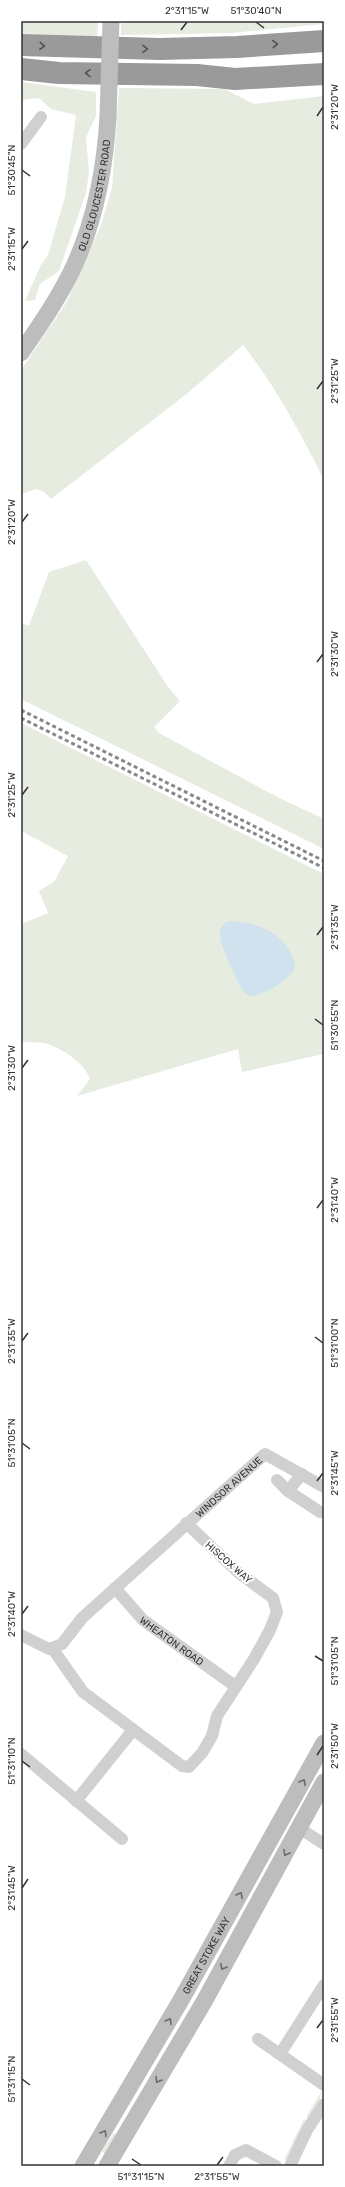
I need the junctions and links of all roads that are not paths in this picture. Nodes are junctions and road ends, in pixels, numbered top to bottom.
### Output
1 (111, 21) edge
2 (324, 40) edge
3 (21, 44) edge
4 (324, 63) edge
5 (21, 69) edge
6 (324, 74) edge
7 (196, 75) junction
8 (41, 117) dead end
9 (21, 144) edge
10 (21, 352) edge
11 (302, 1474) junction
12 (277, 1480) dead end
13 (324, 1487) edge
14 (288, 1491) junction
15 (320, 1512) dead end
16 (186, 1523) junction
17 (115, 1588) junction
18 (21, 1635) edge
19 (52, 1648) junction
20 (235, 1686) junction
21 (133, 1730) junction
22 (324, 1743) edge
23 (21, 1754) edge
24 (324, 1782) edge
25 (76, 1801) junction
26 (299, 1828) junction
27 (122, 1839) dead end
28 (324, 1844) edge
29 (324, 1985) edge
30 (258, 2039) dead end
31 (280, 2054) junction
32 (324, 2085) edge
33 (324, 2104) edge
34 (83, 2166) edge
35 (107, 2166) edge
36 (229, 2166) edge
37 (276, 2166) edge
38 (290, 2166) edge

1 - 10 street, OLD GLOUCESTER ROAD, bridge
3 -> 2 highway
4 - 7 highway
7 -> 5 highway
6 - 7 highway
8 - 9 street
11 - 13 street, WINDSOR AVENUE
11 - 14 street
11 - 16 street, WINDSOR AVENUE
12 - 14 street
14 - 15 street
16 - 17 street, WINDSOR AVENUE
16 - 20 street, HISCOX WAY
17 - 19 street, WINDSOR AVENUE
17 - 20 street, WHEATON ROAD
18 - 19 street
19 - 21 street
20 - 21 street
21 - 25 street
34 -> 22 street, GREAT STOKE WAY
23 - 25 street
24 - 26 street, GREAT STOKE WAY
25 - 27 street
26 - 28 street
26 -> 35 street, GREAT STOKE WAY
29 - 31 street
30 - 31 street
31 - 32 street
33 - 38 street
36 - 37 street

